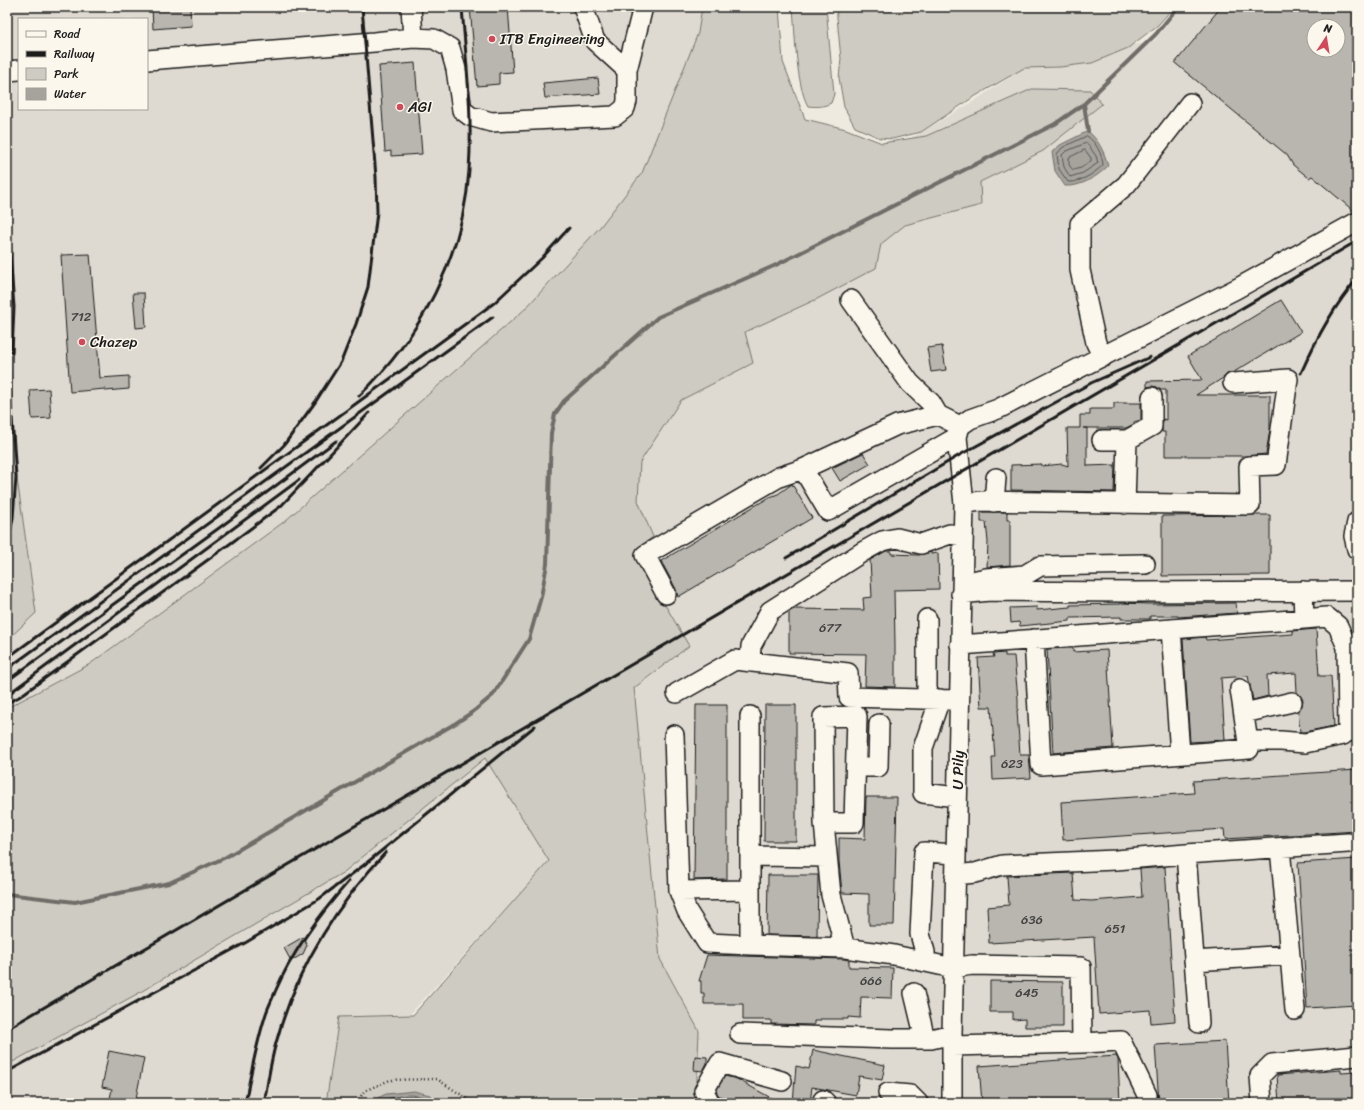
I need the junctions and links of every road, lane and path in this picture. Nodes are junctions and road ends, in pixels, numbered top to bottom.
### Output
1 (411, 7) edge
2 (583, 7) edge
3 (643, 7) edge
4 (413, 38) junction
5 (148, 60) edge
6 (18, 70) edge
7 (627, 70) junction
8 (7, 71) edge
9 (1190, 102) dead end
10 (1357, 222) edge
11 (851, 300) dead end
12 (1103, 357) junction
13 (1233, 382) dead end
14 (1152, 397) dead end
15 (938, 415) junction
16 (958, 432) junction
17 (1102, 440) dead end
18 (1128, 440) junction
19 (803, 469) junction
20 (996, 478) dead end
21 (994, 502) junction
22 (964, 504) junction
23 (1125, 504) junction
24 (1357, 522) edge
25 (963, 536) junction
26 (1357, 549) edge
27 (1145, 564) dead end
28 (962, 589) junction
29 (1303, 591) junction
30 (1357, 591) edge
31 (666, 594) dead end
32 (1304, 619) junction
33 (926, 620) dead end
34 (1171, 629) junction
35 (1034, 640) junction
36 (960, 645) junction
37 (750, 662) junction
38 (1240, 689) dead end
39 (677, 693) dead end
40 (933, 699) junction
41 (959, 700) junction
42 (1292, 702) dead end
43 (1244, 713) junction
44 (750, 716) dead end
45 (879, 724) dead end
46 (1353, 731) edge
47 (674, 735) dead end
48 (1248, 741) junction
49 (1180, 754) junction
50 (856, 768) junction
51 (957, 796) junction
52 (824, 823) junction
53 (1348, 843) dead end
54 (1280, 848) junction
55 (956, 854) junction
56 (1186, 854) junction
57 (750, 856) junction
58 (827, 857) junction
59 (956, 875) junction
60 (750, 890) junction
61 (679, 891) junction
62 (750, 945) junction
63 (845, 948) junction
64 (1289, 955) junction
65 (1194, 961) junction
66 (925, 962) junction
67 (953, 968) junction
68 (914, 993) dead end
69 (1295, 1010) dead end
70 (1199, 1023) dead end
71 (740, 1034) dead end
72 (925, 1039) junction
73 (952, 1040) junction
74 (1082, 1043) junction
75 (1357, 1056) edge
76 (782, 1081) dead end
77 (888, 1093) dead end
78 (1147, 1095) dead end
79 (357, 1103) edge
80 (474, 1103) edge
81 (710, 1103) edge
82 (918, 1103) edge
83 (952, 1103) edge
84 (1262, 1103) edge

1 - 4 street
2 - 7 street
3 - 7 street
4 - 5 street
4 - 7 street
6 - 8 street
9 - 12 street
10 - 12 street
11 - 15 street
12 - 16 street
13 - 23 street
14 - 18 street
15 - 16 street
15 - 19 street
16 - 19 street
16 - 22 street, U Pily
17 - 18 street
18 - 23 street
19 - 31 street
20 - 21 street
21 - 22 street
21 - 23 street
22 - 25 street, U Pily
24 - 26 street
25 - 28 street, U Pily
25 - 37 street
27 - 28 street
28 - 29 street
28 - 36 street, U Pily
29 - 30 street
29 - 32 street
32 - 34 street
32 - 46 street
33 - 40 street
34 - 35 street
34 - 49 street
35 - 36 street
35 - 49 street
36 - 41 street, U Pily
37 - 39 street
37 - 40 street
38 - 43 street
40 - 41 street
40 - 51 street
41 - 51 street, U Pily
42 - 43 street
43 - 48 street
44 - 57 street
45 - 50 street
46 - 48 street
47 - 61 street
48 - 49 street
50 - 52 street
50 - 52 street
51 - 55 street, U Pily
52 - 58 street
53 - 54 street
54 - 56 street
54 - 64 street
55 - 59 street, U Pily
55 - 66 street
56 - 59 street
56 - 65 street
57 - 58 street
57 - 60 street
58 - 63 street
59 - 67 street, U Pily
60 - 61 street
60 - 62 street
61 - 62 street
62 - 63 street
63 - 66 street
64 - 65 street
64 - 69 street
65 - 70 street
66 - 67 street
67 - 73 street, U Pily
67 - 74 street
68 - 72 street
71 - 72 street
72 - 73 street
73 - 74 street
73 - 83 street, U Pily
74 - 78 street
75 - 84 street
76 - 81 street
77 - 82 street
79 - 80 path

